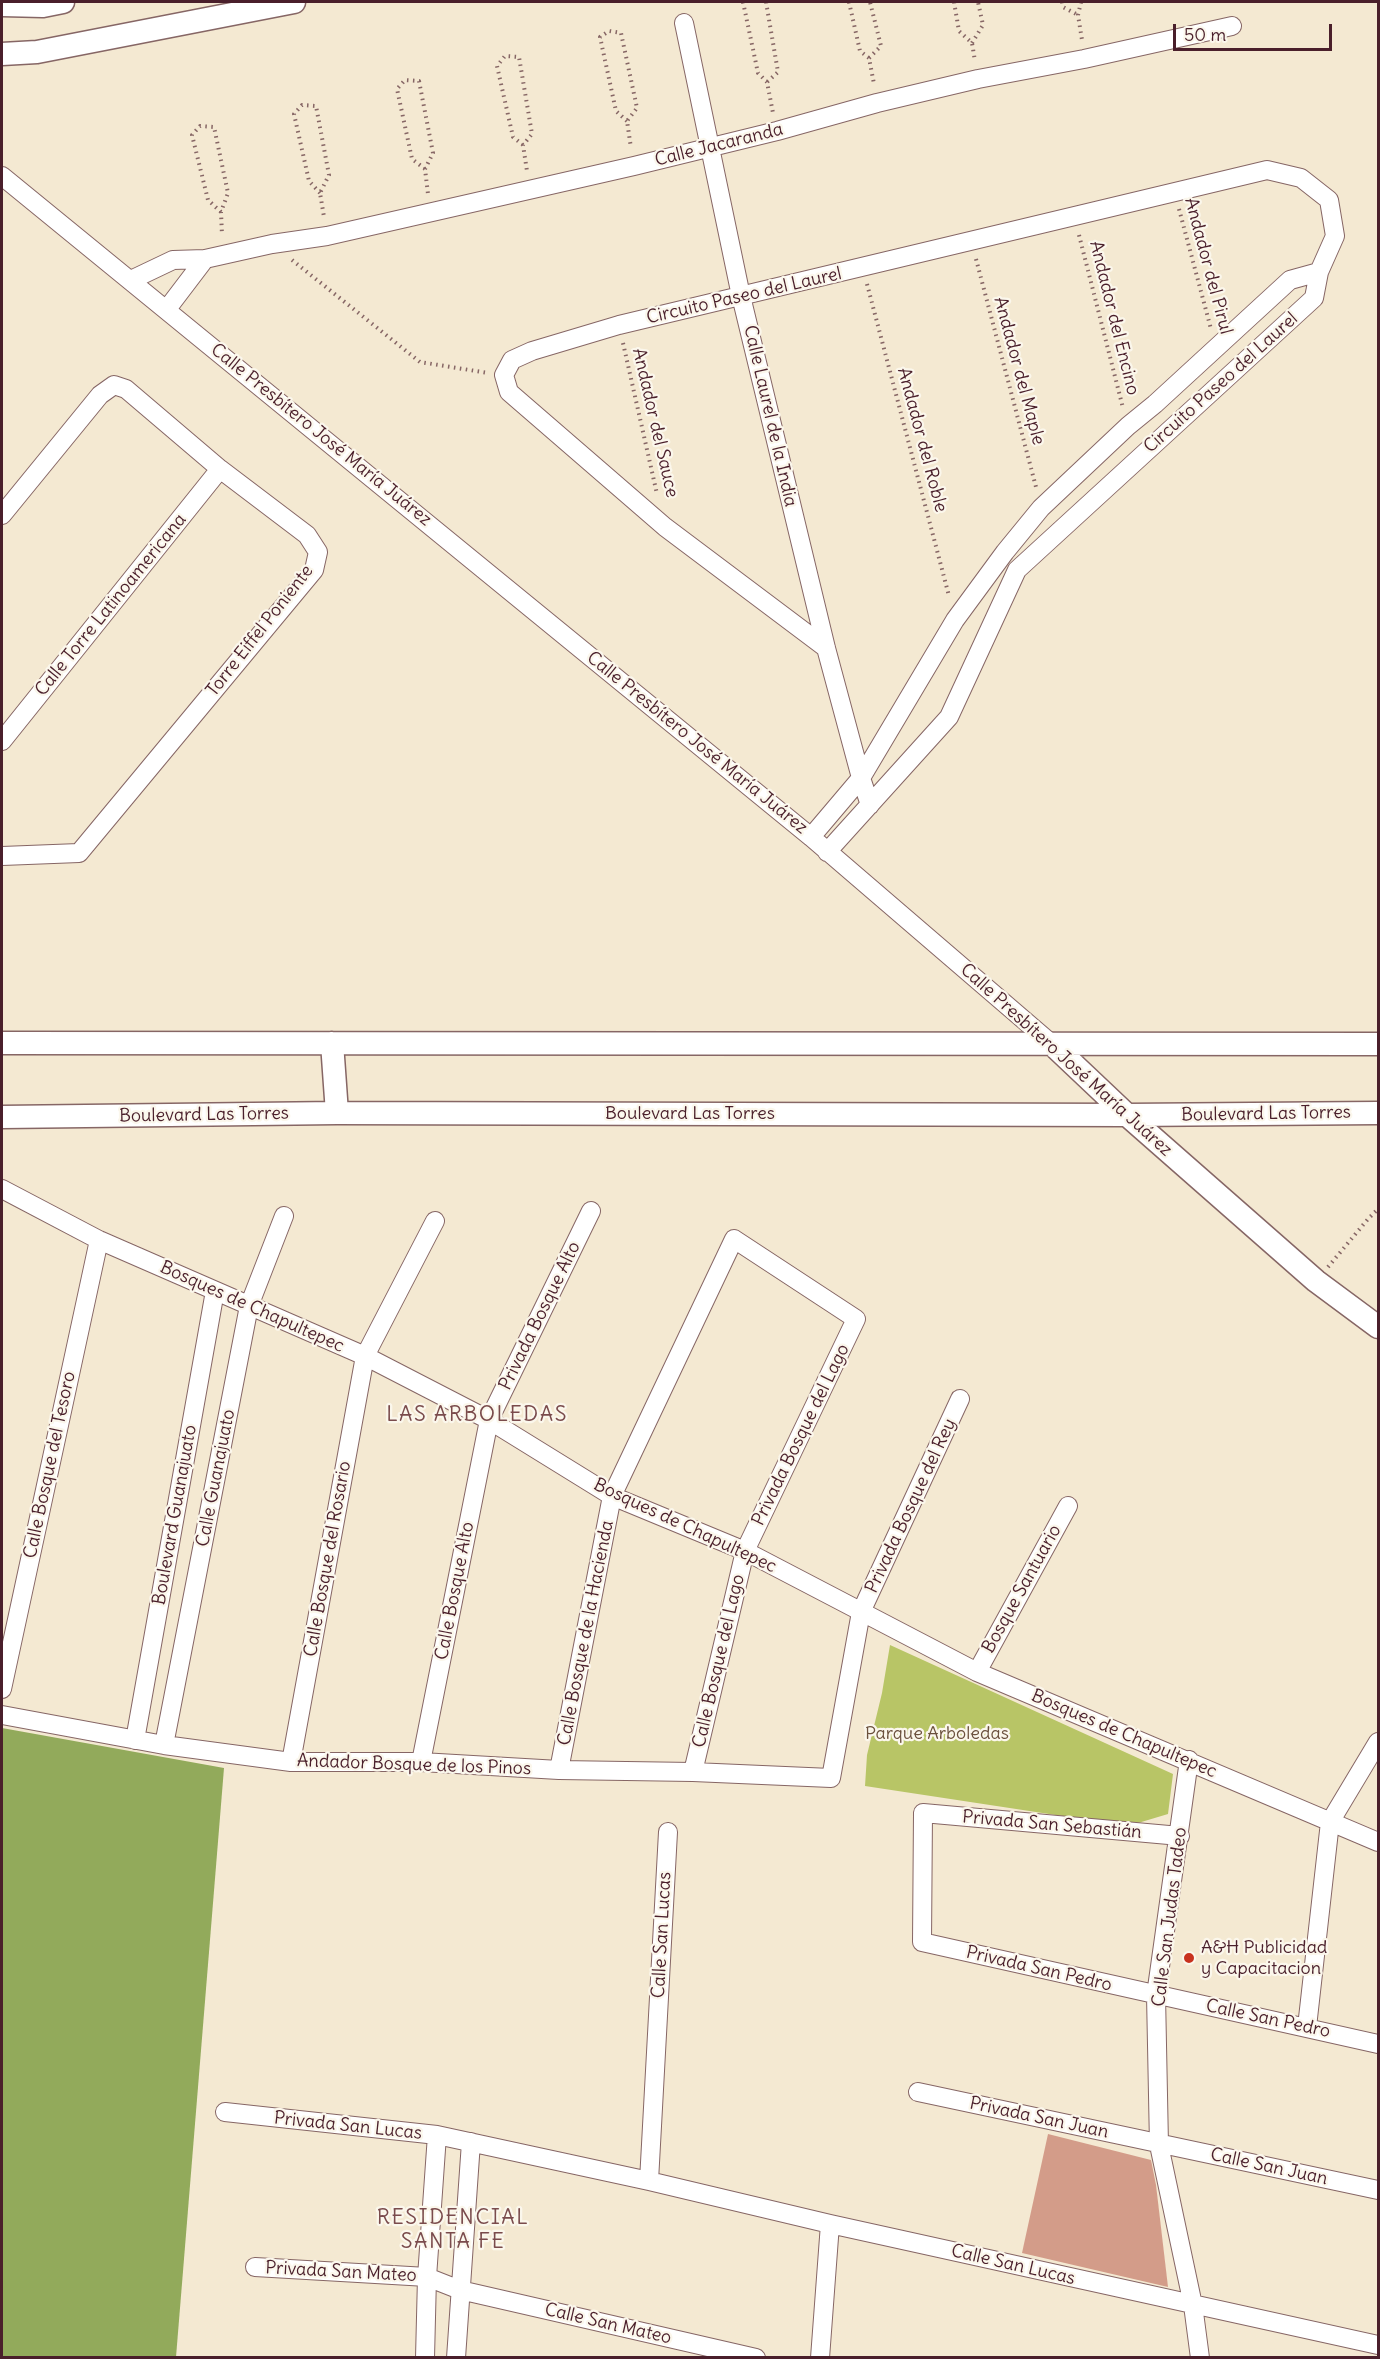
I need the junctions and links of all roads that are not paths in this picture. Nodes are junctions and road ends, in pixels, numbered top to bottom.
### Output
1 (63, 2) edge
2 (294, 2) edge
3 (2, 5) edge
4 (684, 23) dead end
5 (1232, 26) dead end
6 (3, 55) edge
7 (712, 147) junction
8 (2, 176) edge
9 (205, 259) junction
10 (1319, 272) junction
11 (131, 280) junction
12 (741, 296) junction
13 (167, 309) junction
14 (1155, 404) junction
15 (1174, 424) junction
16 (220, 469) junction
17 (2, 515) edge
18 (1005, 552) junction
19 (1017, 570) junction
20 (826, 648) junction
21 (2, 741) edge
22 (861, 778) junction
23 (870, 805) junction
24 (811, 837) junction
25 (827, 852) junction
26 (2, 856) edge
27 (2, 1043) edge
28 (332, 1043) junction
29 (1378, 1044) edge
30 (1053, 1045) junction
31 (337, 1113) junction
32 (1378, 1113) edge
33 (1127, 1115) junction
34 (2, 1117) edge
35 (2, 1189) edge
36 (591, 1211) dead end
37 (285, 1216) dead end
38 (435, 1221) dead end
39 (99, 1240) junction
40 (214, 1291) junction
41 (249, 1306) junction
42 (856, 1319) joint
43 (1378, 1327) edge
44 (365, 1356) junction
45 (960, 1399) dead end
46 (489, 1420) junction
47 (612, 1496) junction
48 (1068, 1506) dead end
49 (746, 1551) junction
50 (861, 1612) junction
51 (976, 1672) junction
52 (2, 1689) edge
53 (2, 1714) edge
54 (135, 1740) junction
55 (1378, 1742) edge
56 (164, 1745) junction
57 (1190, 1760) junction
58 (291, 1762) junction
59 (421, 1762) junction
60 (560, 1770) junction
61 (693, 1772) junction
62 (831, 1778) joint
63 (1330, 1822) junction
64 (668, 1832) dead end
65 (1180, 1836) junction
66 (1378, 1842) edge
67 (922, 1942) joint
68 (1156, 1995) junction
69 (1307, 2027) junction
70 (1378, 2044) edge
71 (918, 2092) dead end
72 (225, 2112) dead end
73 (437, 2135) junction
74 (471, 2142) junction
75 (1159, 2145) junction
76 (649, 2181) junction
77 (1378, 2190) edge
78 (830, 2224) junction
79 (255, 2267) dead end
80 (427, 2277) junction
81 (460, 2290) junction
82 (1193, 2305) junction
83 (1378, 2344) edge
84 (425, 2358) edge
85 (456, 2358) edge
86 (756, 2358) edge
87 (820, 2358) edge
88 (1200, 2358) edge

1 - 3 street
2 - 6 street
4 - 7 street, Calle Laurel de la India
5 - 7 street, Calle Jacaranda
7 - 9 street, Calle Jacaranda
7 - 12 street, Calle Laurel de la India
8 - 11 street, Calle Presbítero José María Juárez
9 - 11 street, Calle Jacaranda
9 - 13 street
10 - 12 street, Circuito Paseo del Laurel
10 - 14 street, Circuito Paseo del Laurel
10 - 15 street, Circuito Paseo del Laurel
11 - 13 street, Calle Presbítero José María Juárez
12 - 20 street, Calle Laurel de la India
12 - 20 street, Circuito Paseo del Laurel
13 - 24 street, Calle Presbítero José María Juárez
14 - 15 street
14 - 18 street, Circuito Paseo del Laurel
15 - 19 street, Circuito Paseo del Laurel
16 - 17 street, Torre Eiffel Poniente
16 - 21 street, Calle Torre Latinoamericana
16 - 26 street, Torre Eiffel Poniente
18 - 19 street
18 - 22 street, Circuito Paseo del Laurel
19 - 23 street, Circuito Paseo del Laurel
20 - 22 street, Calle Laurel de la India
22 - 23 street, Calle Laurel de la India
22 - 24 street, Circuito Paseo del Laurel
23 - 25 street, Circuito Paseo del Laurel
24 - 25 street, Calle Presbítero José María Juárez
25 - 30 street, Calle Presbítero José María Juárez
27 - 28 street
28 - 30 street
28 - 31 street
29 - 30 street
30 - 33 street, Calle Presbítero José María Juárez
31 - 33 street, Boulevard Las Torres
31 - 34 street, Boulevard Las Torres
32 - 33 street, Boulevard Las Torres
33 - 43 street, Calle Presbítero José María Juárez
35 - 39 street, Bosques de Chapultepec
36 - 46 street, Privada Bosque Alto
37 - 41 street, Calle Guanajuato
38 - 44 street, Calle Bosque del Rosario
39 - 40 street, Bosques de Chapultepec
39 - 52 street, Calle Bosque del Tesoro
40 - 41 street, Bosques de Chapultepec
40 - 54 street, Boulevard Guanajuato
41 - 44 street, Bosques de Chapultepec
41 - 56 street, Calle Guanajuato
42 - 47 street, Calle Bosque de la Hacienda
42 - 49 street, Privada Bosque del Lago
44 - 46 street, Bosques de Chapultepec
44 - 58 street, Calle Bosque del Rosario
45 - 50 street, Privada Bosque del Rey
46 - 47 street, Bosques de Chapultepec
46 - 59 street, Calle Bosque Alto
47 - 49 street, Bosques de Chapultepec
47 - 60 street, Calle Bosque de la Hacienda
48 - 51 street, Bosque Santuario
49 - 50 street, Bosques de Chapultepec
49 - 61 street, Calle Bosque del Lago
50 - 51 street, Bosques de Chapultepec
50 - 62 street, Privada Bosque del Rey
51 - 57 street, Bosques de Chapultepec
53 - 54 street, Andador Bosque de los Pinos
54 - 56 street, Andador Bosque de los Pinos
55 - 63 street
56 - 58 street, Andador Bosque de los Pinos
57 - 63 street, Bosques de Chapultepec
57 - 65 street, Calle San Judas Tadeo
58 - 59 street, Andador Bosque de los Pinos
59 - 60 street, Andador Bosque de los Pinos
60 - 61 street, Andador Bosque de los Pinos
61 - 62 street, Andador Bosque de los Pinos
63 - 66 street, Bosques de Chapultepec
63 - 69 street
64 - 76 street, Calle San Lucas
65 - 67 street, Privada San Sebastián
65 - 68 street, Calle San Judas Tadeo
67 - 68 street, Privada San Pedro
68 - 69 street, Calle San Pedro
68 - 75 street, Calle San Judas Tadeo
69 - 70 street, Calle San Pedro
71 - 75 street, Privada San Juan
72 - 73 street, Privada San Lucas
73 - 74 street, Privada San Lucas
73 - 80 street
74 - 76 street, Calle San Lucas
74 - 81 street
75 - 77 street, Calle San Juan
75 - 82 street, Calle San Judas Tadeo
76 - 78 street, Calle San Lucas
78 - 82 street, Calle San Lucas
78 - 87 street
79 - 80 street, Privada San Mateo
80 - 81 street, Privada San Mateo
80 - 84 street
81 - 85 street
81 - 86 street, Calle San Mateo
82 - 83 street, Calle San Lucas
82 - 88 street, Calle San Judas Tadeo

